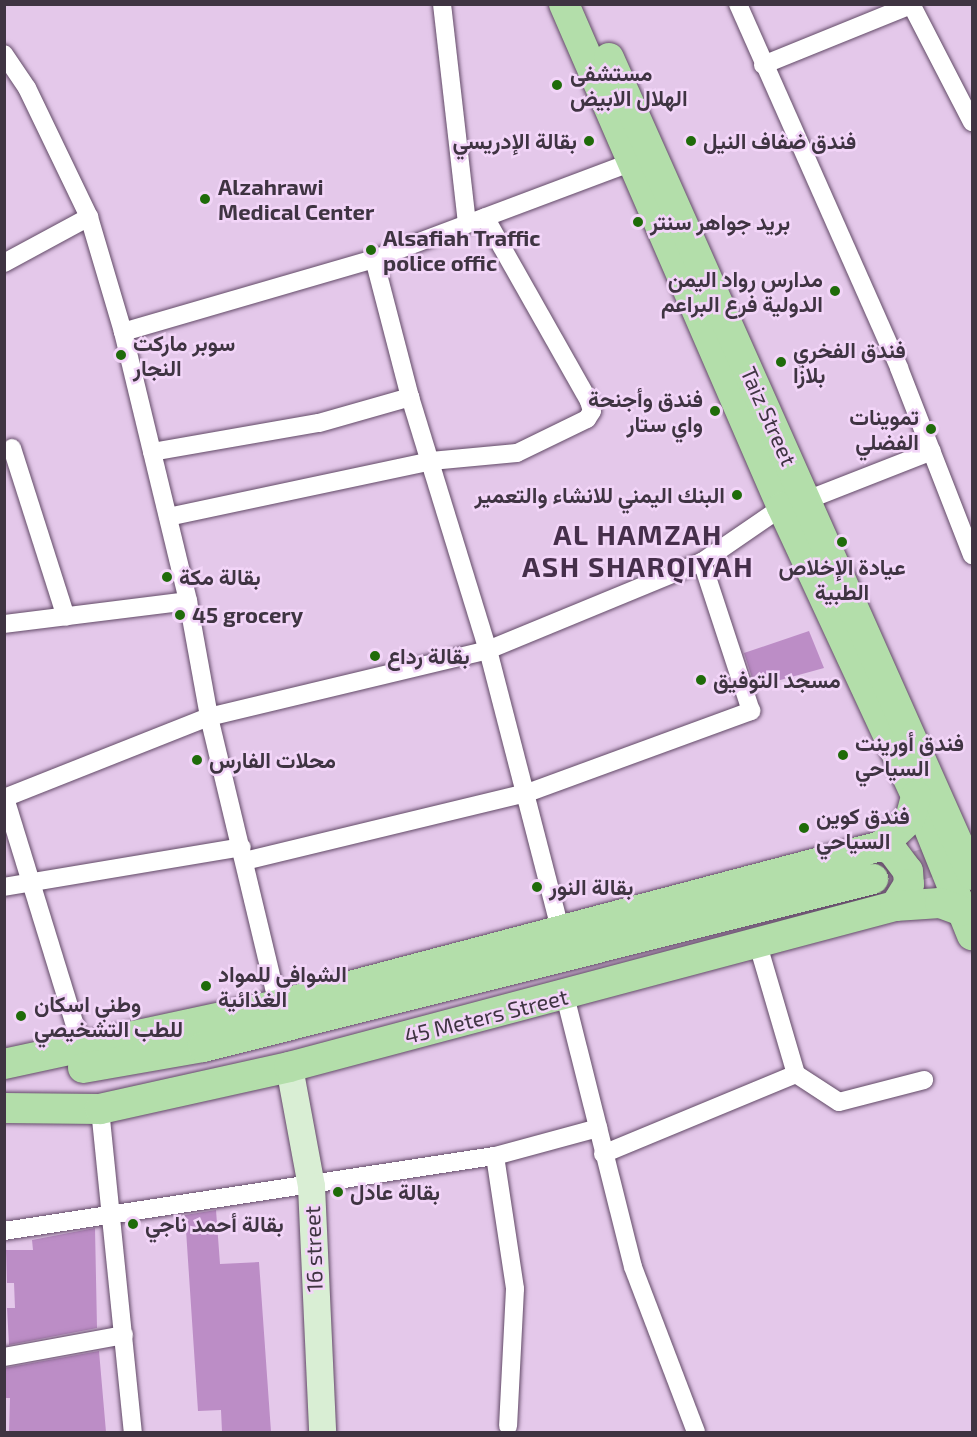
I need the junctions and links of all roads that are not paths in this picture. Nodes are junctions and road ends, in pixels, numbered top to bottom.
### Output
1 (442, 4) edge
2 (564, 4) edge
3 (585, 4) edge
4 (738, 4) edge
5 (912, 5) edge
6 (4, 54) edge
7 (763, 65) junction
8 (972, 121) edge
9 (642, 158) junction
10 (89, 217) junction
11 (485, 217) junction
12 (467, 224) junction
13 (374, 259) junction
14 (4, 263) edge
15 (123, 332) junction
16 (410, 397) junction
17 (12, 448) dead end
18 (932, 451) junction
19 (152, 452) junction
20 (431, 460) junction
21 (795, 503) junction
22 (168, 517) junction
23 (972, 555) edge
24 (702, 562) junction
25 (188, 601) junction
26 (66, 617) junction
27 (4, 624) edge
28 (488, 650) junction
29 (209, 717) junction
30 (527, 793) junction
31 (916, 796) junction
32 (5, 798) edge
33 (963, 826) edge
34 (881, 846) junction
35 (243, 854) junction
36 (972, 875) edge
37 (34, 883) junction
38 (4, 887) edge
39 (883, 894) junction
40 (967, 923) edge
41 (561, 932) junction
42 (758, 945) junction
43 (565, 996) junction
44 (278, 1005) junction
45 (82, 1049) junction
46 (4, 1064) edge
47 (289, 1067) junction
48 (4, 1074) edge
49 (796, 1074) junction
50 (924, 1080) dead end
51 (4, 1102) edge
52 (4, 1108) edge
53 (100, 1109) junction
54 (598, 1128) junction
55 (603, 1154) junction
56 (495, 1156) junction
57 (311, 1186) junction
58 (114, 1213) junction
59 (4, 1231) edge
60 (124, 1335) junction
61 (4, 1357) edge
62 (508, 1426) dead end
63 (133, 1432) edge
64 (322, 1432) edge
65 (696, 1432) edge

1 - 12 street
2 - 9 main road, Taiz Street
3 - 9 main road, Taiz Street
4 - 7 street
5 - 7 street
5 - 8 street
6 - 10 street
7 - 18 street
9 - 11 street
9 - 21 main road, Taiz Street
10 - 14 street
10 - 15 street
11 - 12 street
11 - 20 street
12 - 13 street
13 - 15 street
13 - 16 street
15 - 19 street
16 - 19 street
16 - 20 street
17 - 26 street
18 - 21 street
18 - 23 street
19 - 22 street
20 - 22 street
20 - 28 street
21 - 24 street
21 - 31 main road, Taiz Street
21 - 33 main road, Taiz Street
22 - 25 street
24 - 28 street
24 - 30 street
25 - 26 street
25 - 29 street
26 - 27 street
28 - 29 street
28 - 30 street
29 - 32 street
29 - 35 street
30 - 35 street
30 - 41 street
31 - 34 main road
31 - 40 main road, Taiz Street
32 - 37 street
33 - 36 main road, Taiz Street
34 - 39 main road
34 - 41 main road
35 - 37 street
35 - 44 street
37 - 38 street
37 - 45 street
39 - 40 main road, 45 Meters Street
39 - 42 main road, 45 Meters Street
39 - 48 main road, 45 Meters Street
39 - 51 main road, 45 Meters Street
41 - 44 main road
42 - 43 main road, 45 Meters Street
42 - 49 street
43 - 47 main road, 45 Meters Street
43 - 54 street
44 - 45 main road
45 - 46 main road
47 - 53 main road, 45 Meters Street
47 - 57 street, 16 street
49 - 50 street
49 - 55 street
52 - 53 main road, 45 Meters Street
53 - 58 street
54 - 55 street
54 - 56 street
55 - 65 street
56 - 57 street
56 - 62 street
57 - 58 street
57 - 64 street, 16 street
58 - 59 street
58 - 60 street
60 - 61 street
60 - 63 street

